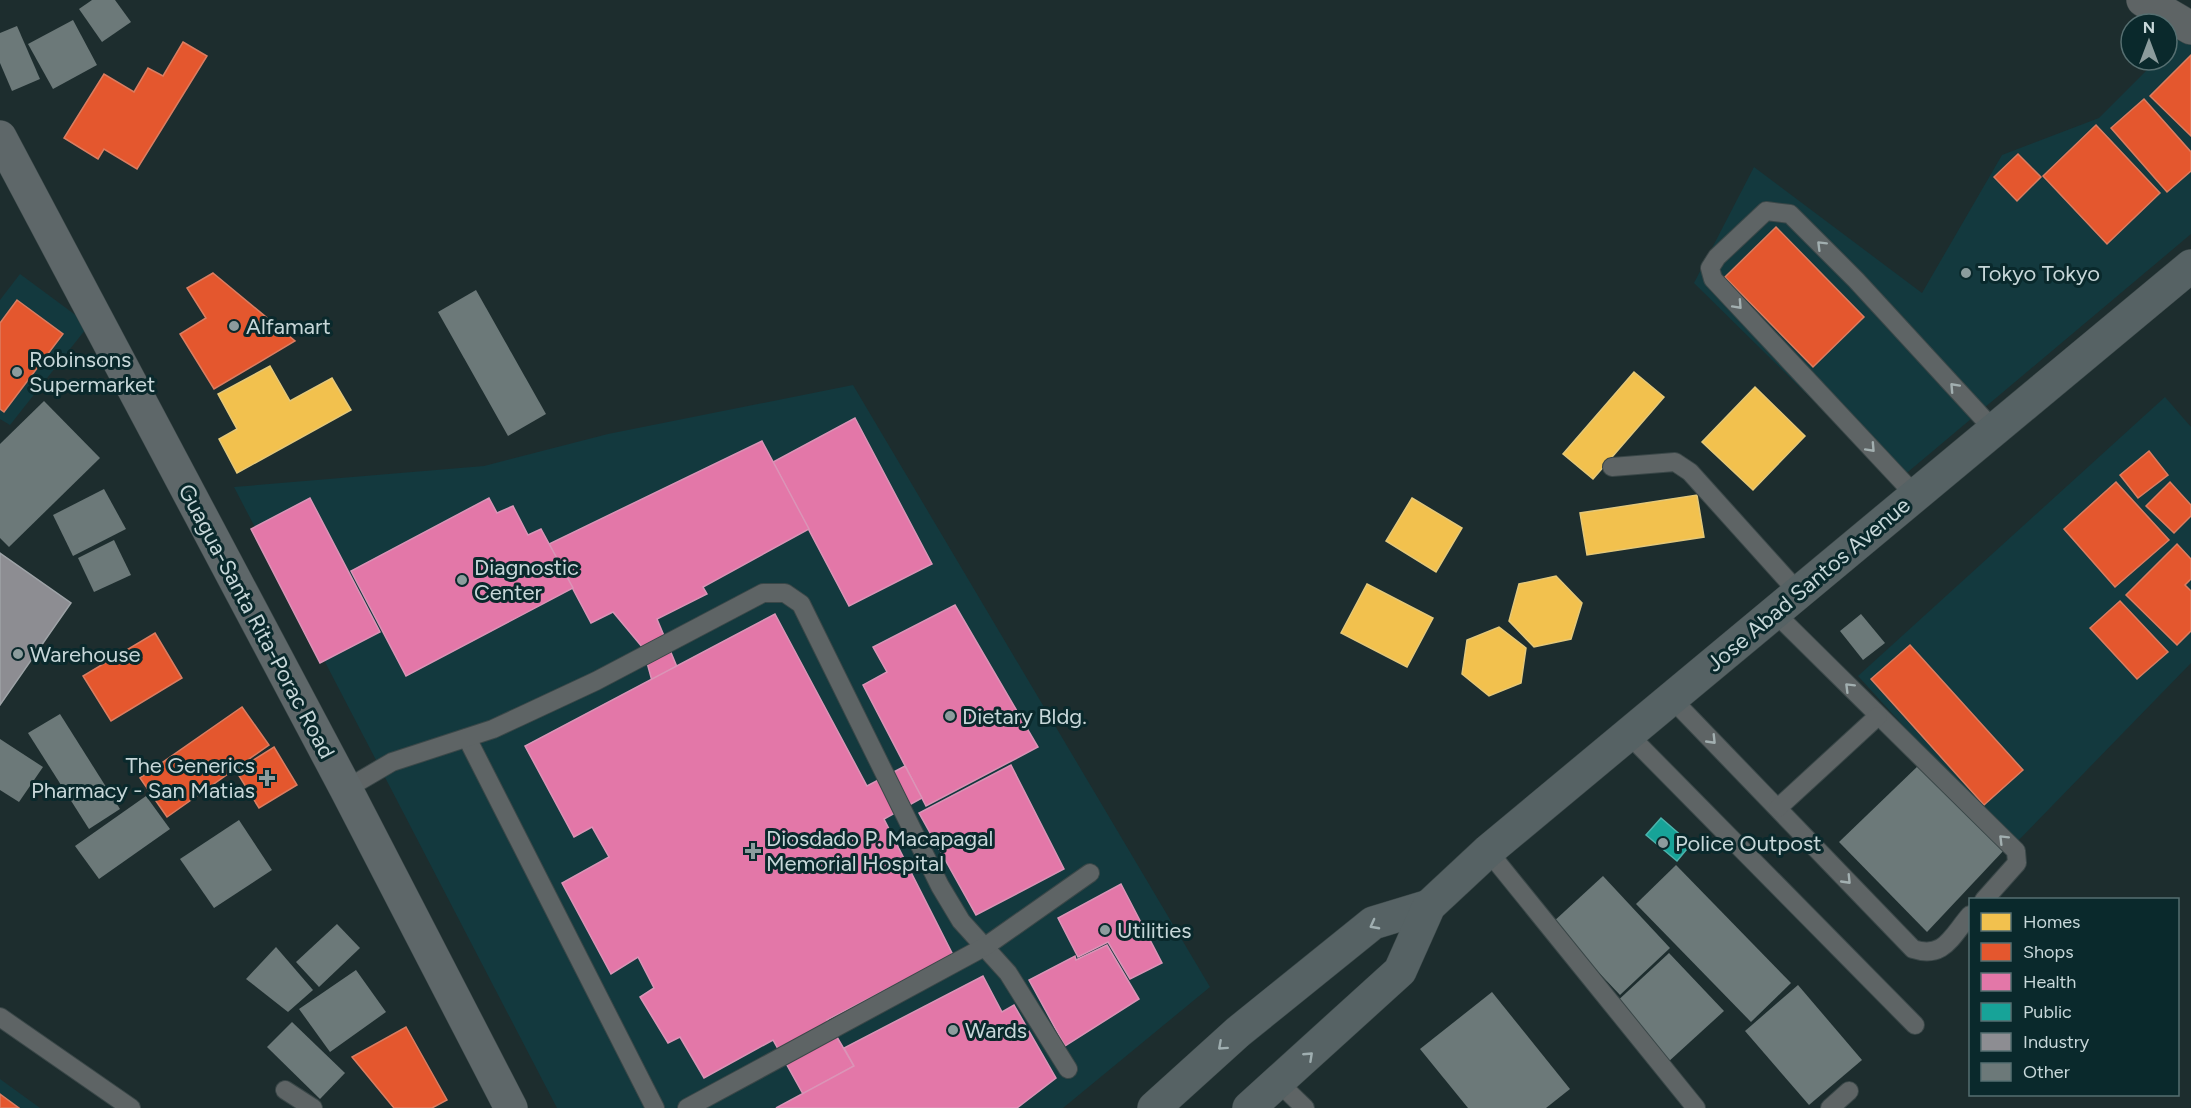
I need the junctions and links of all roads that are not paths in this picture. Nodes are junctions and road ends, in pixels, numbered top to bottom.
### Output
1 (2143, 0) edge
2 (2191, 28) edge
3 (0, 136) edge
4 (2191, 266) edge
5 (1994, 430) junction
6 (1612, 467) dead end
7 (1915, 495) junction
8 (1786, 602) junction
9 (1671, 698) junction
10 (1878, 716) junction
11 (1628, 734) junction
12 (467, 738) junction
13 (346, 789) junction
14 (1778, 808) junction
15 (1488, 851) junction
16 (1090, 873) dead end
17 (1986, 898) edge
18 (1429, 906) junction
19 (1969, 917) edge
20 (986, 946) junction
21 (0, 1017) edge
22 (1915, 1025) dead end
23 (1068, 1069) dead end
24 (1279, 1083) junction
25 (285, 1090) dead end
26 (1849, 1091) dead end
27 (130, 1108) edge
28 (313, 1108) edge
29 (511, 1108) edge
30 (655, 1108) edge
31 (687, 1108) edge
32 (1154, 1108) edge
33 (1249, 1108) edge
34 (1305, 1108) edge
35 (1696, 1108) edge
36 (1830, 1108) edge

1 - 2 street
3 - 13 main road, Guagua-Santa Rita-Porac Road
4 - 5 highway, Jose Abad Santos Avenue
5 - 7 highway, Jose Abad Santos Avenue
5 -> 7 lane
6 - 8 lane
7 - 8 highway, Jose Abad Santos Avenue
8 - 9 highway, Jose Abad Santos Avenue
10 -> 8 lane
9 - 11 highway, Jose Abad Santos Avenue
9 -> 14 lane
10 - 14 lane
17 -> 10 lane
11 - 15 highway, Jose Abad Santos Avenue
11 - 22 lane
12 - 13 lane
12 - 20 lane
12 - 30 lane
13 - 29 main road, Guagua-Santa Rita-Porac Road
14 -> 19 lane
15 - 18 highway, Jose Abad Santos Avenue
15 - 35 lane
16 - 20 lane
24 -> 18 highway, Jose Abad Santos Avenue
18 -> 32 highway, Jose Abad Santos Avenue
20 - 23 lane
20 - 31 lane
21 - 27 lane
24 - 33 highway, Jose Abad Santos Avenue
24 - 34 lane
25 - 28 lane
26 - 36 lane

